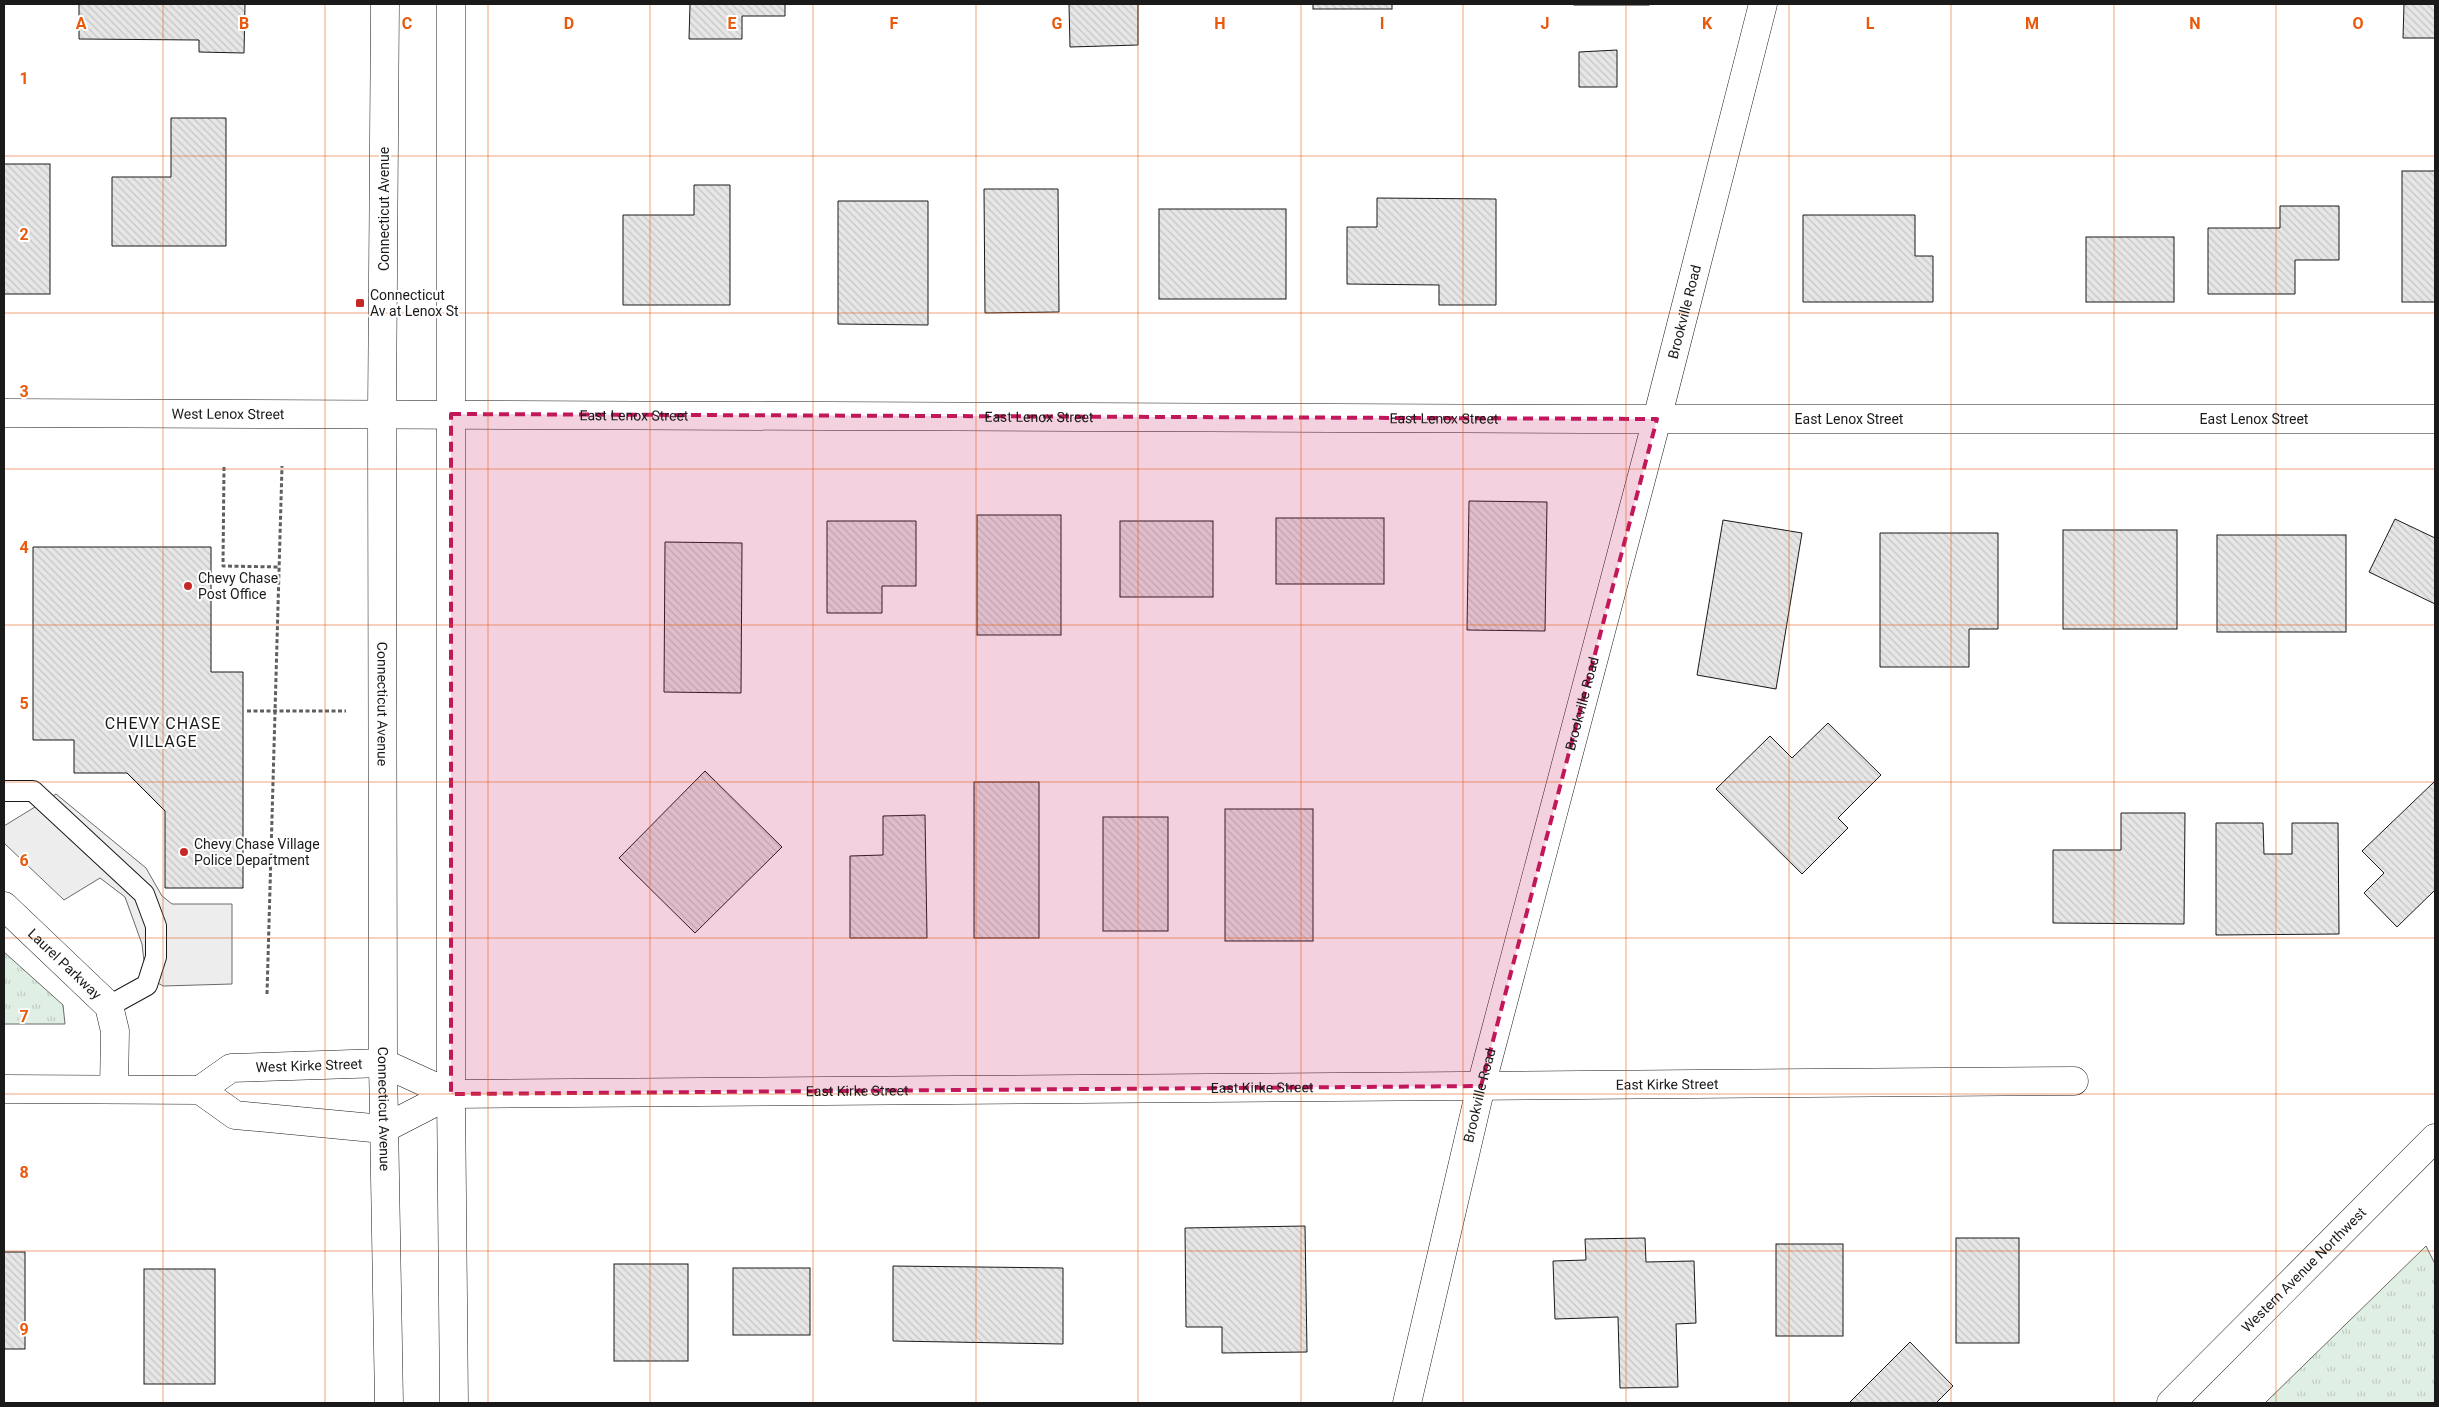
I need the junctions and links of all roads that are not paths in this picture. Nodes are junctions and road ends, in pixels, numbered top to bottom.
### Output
1 (385, 4) edge
2 (452, 4) edge
3 (1763, 4) edge
4 (4, 414) edge
5 (382, 414) junction
6 (452, 414) junction
7 (1657, 419) junction
8 (2435, 419) edge
9 (4, 791) edge
10 (4, 906) edge
11 (109, 1006) junction
12 (383, 1063) junction
13 (2074, 1081) dead end
14 (1481, 1086) junction
15 (4, 1088) edge
16 (114, 1089) junction
17 (200, 1090) junction
18 (452, 1094) junction
19 (383, 1128) junction
20 (2435, 1138) edge
21 (389, 1403) edge
22 (454, 1403) edge
23 (1406, 1403) edge
24 (2171, 1403) edge

1 - 5 street, Connecticut Avenue
2 - 6 street
3 - 7 street, Brookville Road
4 - 5 street, West Lenox Street
5 - 6 street, West Lenox Street
5 - 12 street, Connecticut Avenue
6 - 7 street, East Lenox Street
6 - 18 street
7 - 8 street, East Lenox Street
7 - 14 street, Brookville Road
9 - 11 lane
10 - 11 street, Laurel Parkway
11 - 16 street, Laurel Parkway
12 - 17 street, West Kirke Street
12 - 18 street, West Kirke Street
12 - 19 street, Connecticut Avenue
13 - 14 street, East Kirke Street
14 - 18 street, East Kirke Street
14 - 23 street, Brookville Road
15 - 16 street
16 - 17 street
17 - 19 street
18 - 19 street
18 - 22 street
19 - 21 street, Connecticut Avenue
20 - 24 street, Western Avenue Northwest

